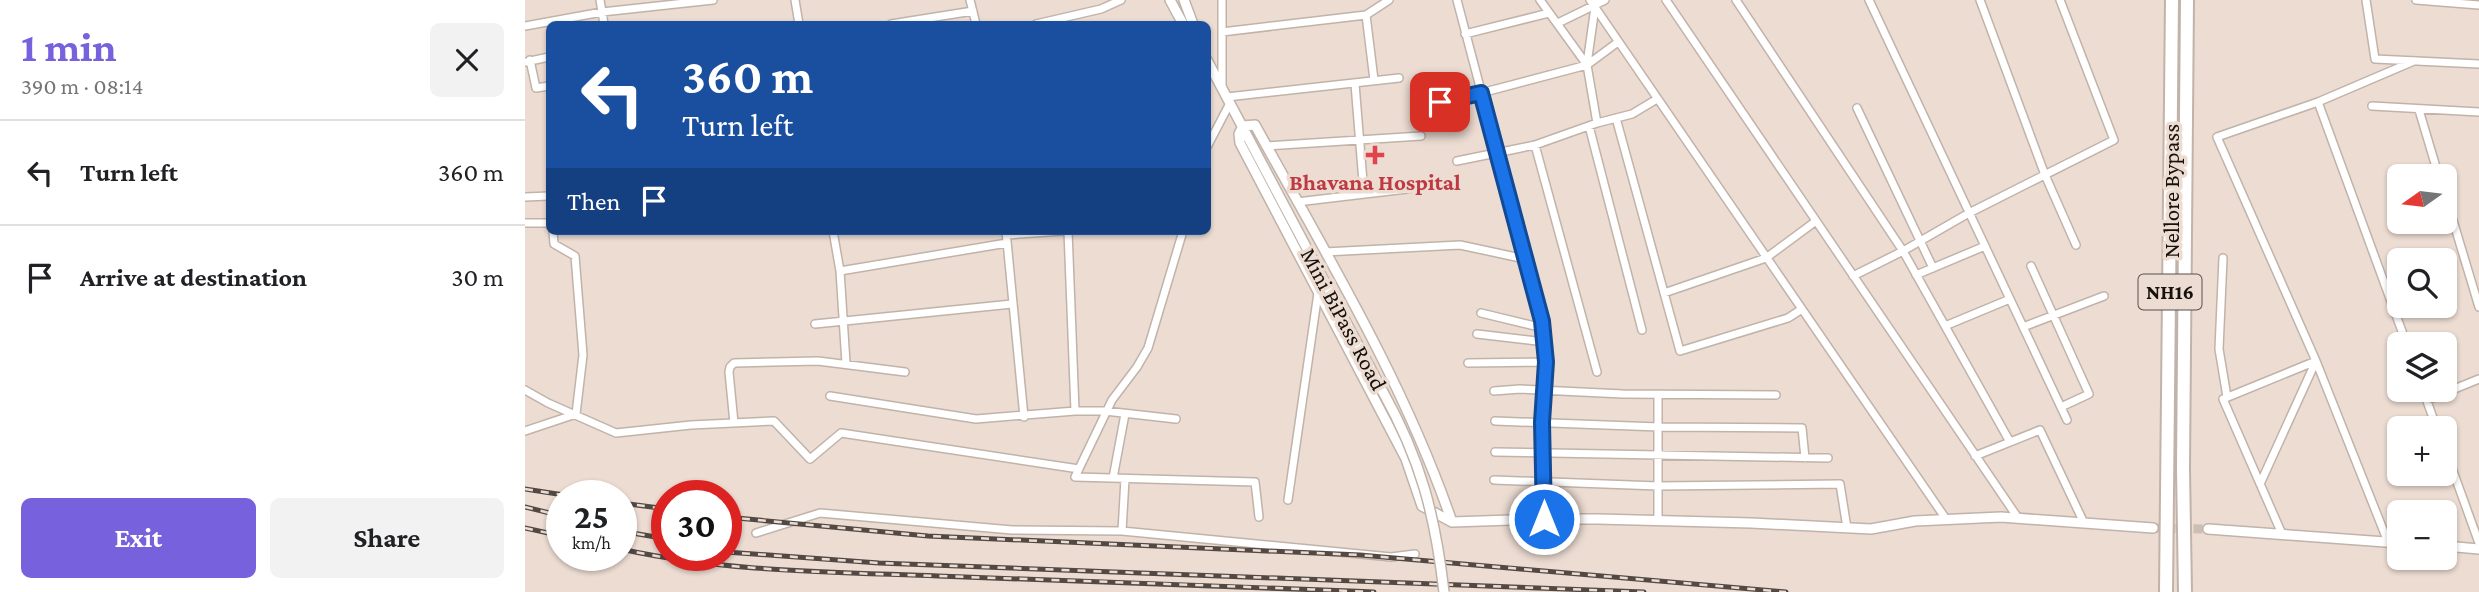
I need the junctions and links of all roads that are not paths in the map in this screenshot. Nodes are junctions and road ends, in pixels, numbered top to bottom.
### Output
1 (600, 0) edge
2 (713, 0) edge
3 (795, 0) edge
4 (970, 0) edge
5 (1121, 0) edge
6 (1170, 0) edge
7 (1184, 0) edge
8 (1222, 0) edge
9 (1389, 0) edge
10 (1457, 0) edge
11 (1540, 0) edge
12 (1605, 0) edge
13 (1666, 0) edge
14 (1736, 0) edge
15 (1869, 0) edge
16 (1980, 0) edge
17 (2060, 0) edge
18 (2172, 0) edge
19 (2187, 0) edge
20 (2366, 0) edge
21 (2416, 0) edge
22 (1593, 2) edge
23 (2479, 5) edge
24 (973, 11) junction
25 (602, 12) junction
26 (1549, 13) junction
27 (1366, 15) junction
28 (552, 21) edge
29 (604, 21) edge
30 (798, 21) edge
31 (910, 21) edge
32 (975, 21) edge
33 (1048, 21) edge
34 (1181, 21) edge
35 (1192, 21) edge
36 (546, 22) edge
37 (1558, 23) junction
38 (525, 26) edge
39 (1222, 32) junction
40 (1465, 34) junction
41 (1618, 42) junction
42 (546, 58) edge
43 (528, 61) edge
44 (2414, 61) junction
45 (2479, 64) edge
46 (1587, 65) junction
47 (1211, 67) edge
48 (1399, 78) dead end
49 (1374, 80) junction
50 (1355, 84) junction
51 (546, 86) edge
52 (1481, 93) junction
53 (1227, 96) junction
54 (1657, 99) junction
55 (2318, 102) junction
56 (2372, 106) dead end
57 (1419, 107) dead end
58 (1857, 107) dead end
59 (2419, 110) junction
60 (2479, 112) edge
61 (1616, 118) junction
62 (1593, 125) junction
63 (1243, 126) junction
64 (1421, 136) dead end
65 (1211, 137) edge
66 (1359, 140) junction
67 (1535, 145) junction
68 (1266, 146) junction
69 (1497, 153) junction
70 (1457, 161) dead end
71 (2435, 164) edge
72 (2045, 175) junction
73 (1425, 187) dead end
74 (1364, 194) junction
75 (546, 196) edge
76 (525, 197) edge
77 (1297, 202) junction
78 (1969, 213) junction
79 (1816, 221) junction
80 (525, 223) edge
81 (546, 223) edge
82 (2457, 234) edge
83 (553, 235) edge
84 (834, 235) edge
85 (1065, 235) edge
86 (1182, 235) edge
87 (1007, 236) edge
88 (1920, 242) junction
89 (2076, 245) dead end
90 (1985, 246) junction
91 (1903, 251) junction
92 (1325, 252) junction
93 (1766, 258) junction
94 (2223, 258) dead end
95 (1525, 259) junction
96 (2031, 266) dead end
97 (1933, 268) junction
98 (840, 271) junction
99 (1916, 275) junction
100 (1853, 276) junction
101 (1319, 292) junction
102 (1664, 293) junction
103 (2104, 296) dead end
104 (2010, 299) junction
105 (1012, 304) junction
106 (2479, 307) edge
107 (1802, 309) junction
108 (1481, 313) dead end
109 (2053, 314) junction
110 (844, 321) junction
111 (815, 324) dead end
112 (1945, 326) junction
113 (2023, 327) junction
114 (1543, 328) junction
115 (1642, 330) dead end
116 (2402, 332) edge
117 (1477, 334) dead end
118 (1545, 342) junction
119 (2316, 361) junction
120 (1546, 362) junction
121 (846, 363) junction
122 (1468, 363) dead end
123 (905, 372) dead end
124 (1597, 372) dead end
125 (2479, 379) edge
126 (2457, 388) edge
127 (525, 390) edge
128 (1545, 390) junction
129 (1494, 391) dead end
130 (1658, 394) junction
131 (1776, 395) dead end
132 (830, 396) dead end
133 (2228, 397) junction
134 (2061, 407) junction
135 (1075, 411) junction
136 (1105, 411) junction
137 (576, 414) junction
138 (1125, 414) junction
139 (1024, 416) junction
140 (1176, 419) dead end
141 (2067, 420) dead end
142 (1495, 421) dead end
143 (1542, 422) junction
144 (734, 423) junction
145 (1658, 427) junction
146 (525, 431) edge
147 (2010, 442) junction
148 (1495, 452) dead end
149 (1543, 453) junction
150 (1658, 455) junction
151 (1975, 456) junction
152 (1805, 457) junction
153 (1828, 458) dead end
154 (1079, 469) junction
155 (1113, 478) junction
156 (1125, 479) junction
157 (1494, 480) dead end
158 (1544, 481) junction
159 (2457, 483) edge
160 (2260, 484) junction
161 (1658, 486) junction
162 (1288, 500) dead end
163 (1259, 517) dead end
164 (2018, 518) junction
165 (1544, 519) junction
166 (1946, 519) junction
167 (1658, 520) junction
168 (1452, 522) junction
169 (2084, 523) junction
170 (1847, 528) junction
171 (2153, 528) tunnel mouth
172 (2208, 529) tunnel mouth
173 (1122, 531) junction
174 (755, 533) dead end
175 (2282, 534) junction
176 (2387, 539) edge
177 (2387, 542) edge
178 (2457, 546) edge
179 (2479, 546) edge
180 (1415, 554) dead end
181 (2185, 587) edge
182 (2166, 588) edge
183 (1444, 592) edge

1 - 25 street
2 - 25 street
3 - 30 street
4 - 24 street
5 - 33 street
6 - 34 street
7 - 35 street
8 - 39 street
9 - 27 street
10 - 40 street
11 - 26 street
12 - 22 street
13 - 79 street
14 - 91 street
15 - 78 street
16 - 72 street
17 - 72 street
18 - 182 highway, Nellore Bypass / NH16
19 - 181 highway, Nellore Bypass / NH16
20 - 44 street
21 - 23 street
22 - 37 street
22 - 41 street
22 - 46 street
24 - 31 street
24 - 32 street
25 - 28 street
25 - 29 street
26 - 37 street
26 - 40 street
27 - 39 street
27 - 49 street
36 - 38 street
37 - 46 street
39 - 53 street
40 - 52 street
41 - 46 street
41 - 54 street
42 - 43 street
43 - 51 street
44 - 45 street
44 - 55 street
46 - 52 street
46 - 62 street
47 - 53 street, Mini BiPass Road
48 - 49 street
49 - 50 street
50 - 53 street
50 - 66 street
52 - 57 street
52 - 69 street
53 - 63 street, Mini BiPass Road
53 - 65 street
54 - 61 street
54 - 93 street
55 - 116 street
55 - 119 street
56 - 59 street
58 - 88 street
59 - 60 street
59 - 71 street
61 - 62 street
61 - 102 street
62 - 67 street
62 - 115 street
63 - 68 street
63 - 101 street
63 - 183 street, Mini BiPass Road, bridge
64 - 66 street
66 - 68 street
66 - 74 street
67 - 69 street
67 - 124 street
68 - 77 street
69 - 70 street
69 - 95 street
72 - 78 street
72 - 89 street
73 - 74 street
74 - 77 street
75 - 76 street
77 - 92 street
78 - 88 street
78 - 90 street
79 - 93 street
79 - 100 street
80 - 81 street
82 - 106 street
83 - 137 street
84 - 98 street
85 - 135 street
86 - 136 street
87 - 98 street
87 - 105 street
88 - 91 street
88 - 97 street
90 - 97 street
90 - 104 street
91 - 99 street
91 - 100 street
92 - 95 street
92 - 168 street
93 - 102 street
93 - 107 street
94 - 133 street
95 - 114 street
96 - 109 street
97 - 99 street
98 - 110 street
99 - 112 street
100 - 151 street
101 - 162 street
101 - 168 street
102 - 107 street
103 - 109 street
104 - 112 street
104 - 113 street
105 - 110 street
105 - 139 street
107 - 166 street
108 - 114 street
109 - 113 street
109 - 134 street
110 - 111 street
110 - 121 street
112 - 147 street
113 - 134 street
114 - 118 street
117 - 118 street
118 - 120 street
119 - 133 street
119 - 160 street
119 - 176 street
120 - 122 street
120 - 128 street
121 - 123 street
121 - 144 street
125 - 126 street
127 - 137 street
128 - 129 street
128 - 130 street
128 - 143 street
130 - 131 street
130 - 145 street
132 - 139 street
133 - 160 street
134 - 141 street
135 - 136 street
135 - 139 street
136 - 138 street
136 - 154 street
137 - 144 street
137 - 146 street
138 - 140 street
138 - 155 street
142 - 143 street
143 - 145 street
143 - 149 street
144 - 154 street
145 - 150 street
145 - 152 street
147 - 151 street
147 - 169 street
148 - 149 street
149 - 150 street
149 - 158 street
150 - 152 street
150 - 161 street
151 - 164 street
152 - 153 street
154 - 155 street
155 - 156 street
156 - 163 street
156 - 173 street
157 - 158 street
158 - 161 street
158 - 165 street
159 - 179 street
160 - 175 street
161 - 167 street
161 - 170 street
164 - 166 street
164 - 169 street
165 - 167 street
165 - 168 street
166 - 170 street
167 - 170 street
169 - 171 street
172 - 175 street
173 - 174 street
173 - 180 street
175 - 177 street
178 - 179 street

